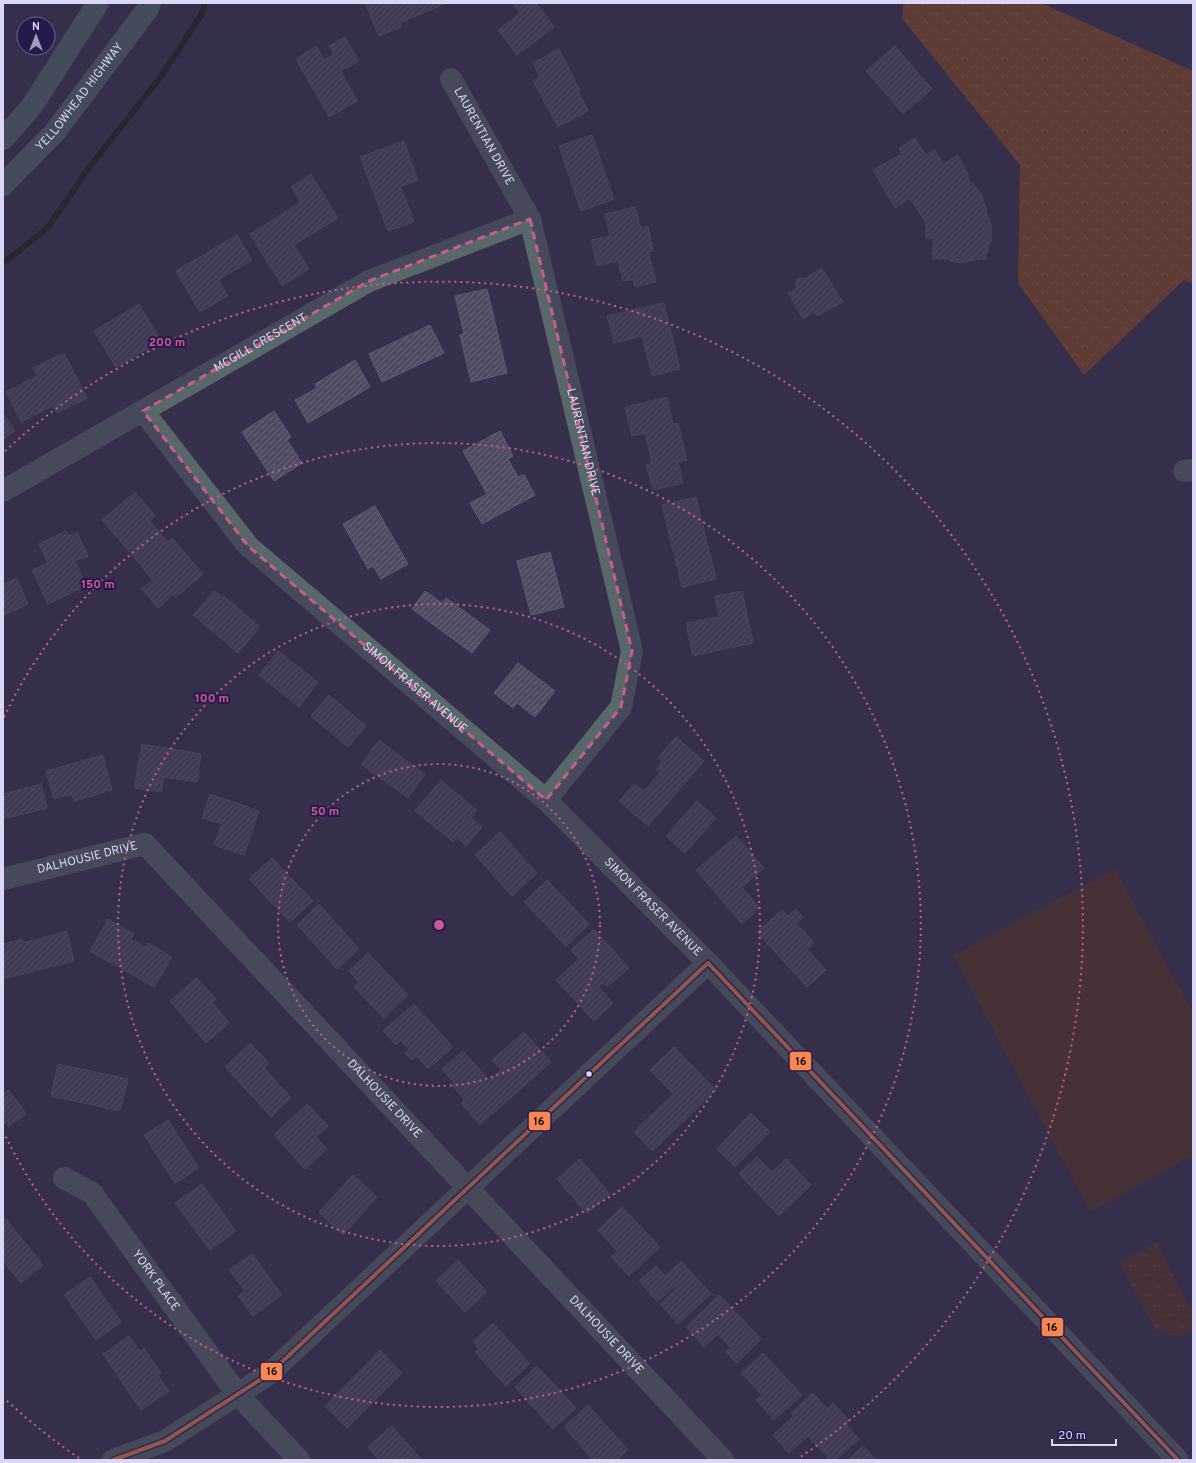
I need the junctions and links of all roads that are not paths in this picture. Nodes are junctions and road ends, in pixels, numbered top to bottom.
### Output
1 (98, 3) edge
2 (150, 3) edge
3 (451, 79) dead end
4 (3, 139) edge
5 (3, 185) edge
6 (530, 220) junction
7 (143, 411) junction
8 (3, 491) edge
9 (546, 800) junction
10 (3, 879) edge
11 (708, 964) junction
12 (64, 1178) dead end
13 (468, 1188) junction
14 (238, 1394) junction
15 (113, 1460) edge
16 (299, 1460) edge
17 (723, 1460) edge
18 (1178, 1460) edge

1 - 4 highway
2 - 5 highway, YELLOWHEAD HIGHWAY
3 - 6 street, LAURENTIAN DRIVE
6 - 7 street, MCGILL CRESCENT
6 - 9 street, LAURENTIAN DRIVE
7 - 8 street, MCGILL CRESCENT
7 - 9 street, SIMON FRASER AVENUE
9 - 11 street, SIMON FRASER AVENUE
10 - 13 street, DALHOUSIE DRIVE
11 - 13 street
11 - 18 street, SIMON FRASER AVENUE
12 - 14 street, YORK PLACE
13 - 14 street
13 - 17 street, DALHOUSIE DRIVE
14 - 15 street
14 - 16 street, YORK PLACE

